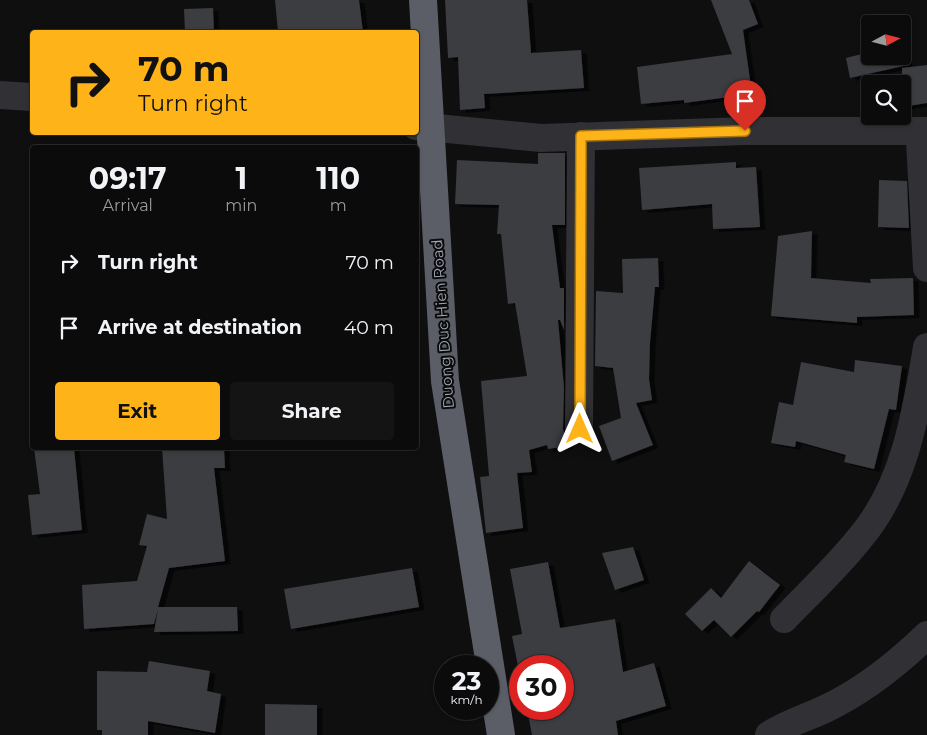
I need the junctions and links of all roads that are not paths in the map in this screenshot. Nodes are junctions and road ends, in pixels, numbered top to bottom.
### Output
1 (423, 0) edge
2 (0, 95) edge
3 (30, 97) edge
4 (424, 127) edge
5 (922, 131) edge
6 (581, 136) junction
7 (927, 268) edge
8 (927, 347) edge
9 (580, 429) dead end
10 (784, 618) dead end
11 (927, 635) edge
12 (501, 735) edge
13 (769, 735) edge

1 - 4 highway, Duong Duc Hien Road
2 - 3 street
4 - 6 street
4 - 12 highway, Duong Duc Hien Road
5 - 6 street
5 - 7 street
6 - 9 street
8 - 10 street
11 - 13 street

